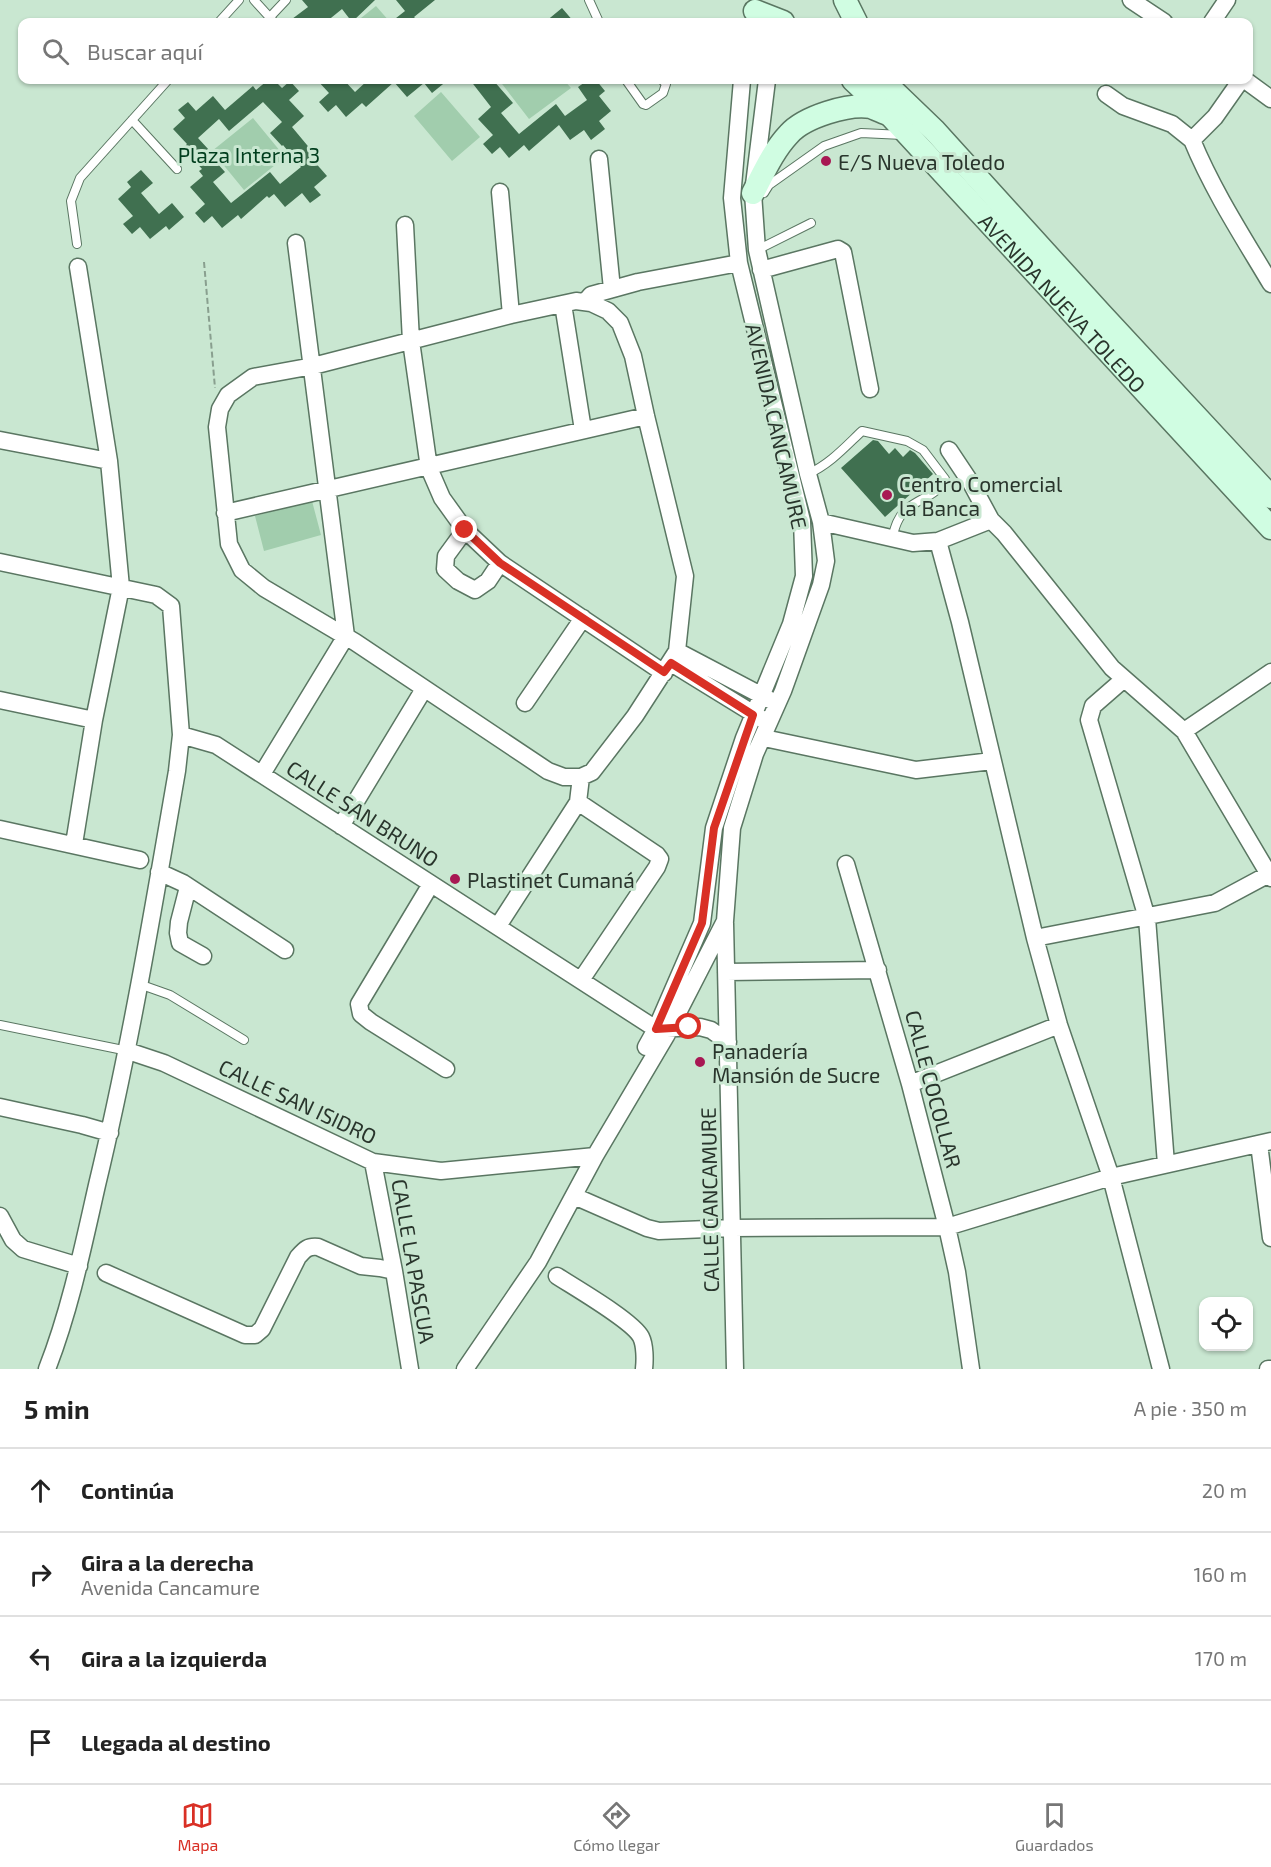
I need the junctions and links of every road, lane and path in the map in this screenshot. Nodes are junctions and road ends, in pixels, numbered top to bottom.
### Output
1 (239, 0) edge
2 (254, 0) edge
3 (286, 0) edge
4 (589, 0) edge
5 (845, 0) edge
6 (1131, 0) edge
7 (1227, 0) edge
8 (223, 18) edge
9 (270, 18) edge
10 (273, 18) edge
11 (597, 18) edge
12 (854, 18) edge
13 (1158, 18) edge
14 (1215, 18) edge
15 (164, 84) edge
16 (629, 84) edge
17 (666, 84) edge
18 (742, 84) edge
19 (768, 84) edge
20 (857, 84) edge
21 (889, 84) edge
22 (1240, 84) edge
23 (1249, 84) edge
24 (1106, 94) dead end
25 (1271, 99) edge
26 (890, 115) junction
27 (132, 120) junction
28 (910, 136) junction
29 (1192, 140) junction
30 (599, 159) dead end
31 (177, 169) dead end
32 (500, 192) dead end
33 (753, 202) junction
34 (811, 223) dead end
35 (405, 225) dead end
36 (77, 243) dead end
37 (296, 243) dead end
38 (757, 250) junction
39 (204, 262) dead end
40 (740, 263) junction
41 (78, 267) dead end
42 (761, 270) junction
43 (1271, 284) edge
44 (612, 289) junction
45 (585, 302) junction
46 (563, 304) junction
47 (511, 315) junction
48 (411, 341) junction
49 (313, 366) junction
50 (870, 388) dead end
51 (224, 403) junction
52 (646, 416) junction
53 (583, 430) junction
54 (0, 440) edge
55 (949, 450) dead end
56 (109, 461) junction
57 (429, 468) junction
58 (808, 474) junction
59 (328, 489) junction
60 (1271, 497) edge
61 (225, 513) junction
62 (991, 520) junction
63 (821, 522) junction
64 (1271, 528) edge
65 (465, 530) junction
66 (892, 538) junction
67 (938, 541) junction
68 (0, 562) edge
69 (500, 563) junction
70 (121, 587) junction
71 (583, 618) junction
72 (346, 636) junction
73 (671, 662) junction
74 (1271, 672) edge
75 (733, 679) junction
76 (1124, 679) junction
77 (424, 689) junction
78 (724, 695) junction
79 (761, 696) junction
80 (0, 700) edge
81 (525, 703) dead end
82 (778, 703) junction
83 (753, 715) junction
84 (94, 720) junction
85 (770, 722) junction
86 (1184, 731) junction
87 (181, 735) junction
88 (764, 738) junction
89 (992, 761) junction
90 (262, 774) junction
91 (581, 777) junction
92 (578, 802) junction
93 (341, 826) junction
94 (0, 829) edge
95 (74, 844) junction
96 (140, 860) dead end
97 (846, 864) dead end
98 (159, 872) junction
99 (1270, 876) edge
100 (431, 884) junction
101 (188, 887) junction
102 (1147, 918) junction
103 (725, 921) junction
104 (498, 926) junction
105 (1035, 938) junction
106 (285, 950) dead end
107 (203, 956) dead end
108 (878, 970) junction
109 (726, 972) junction
110 (581, 980) junction
111 (139, 984) junction
112 (0, 1025) edge
113 (1059, 1025) junction
114 (663, 1029) junction
115 (244, 1040) dead end
116 (728, 1042) junction
117 (128, 1051) junction
118 (164, 1064) junction
119 (124, 1068) junction
120 (446, 1069) dead end
121 (910, 1084) junction
122 (0, 1107) edge
123 (110, 1133) junction
124 (1265, 1142) edge
125 (590, 1156) junction
126 (373, 1162) junction
127 (1166, 1164) junction
128 (1112, 1177) junction
129 (574, 1196) junction
130 (0, 1216) edge
131 (948, 1227) junction
132 (732, 1228) junction
133 (1270, 1233) edge
134 (79, 1266) junction
135 (394, 1271) junction
136 (106, 1273) dead end
137 (557, 1276) dead end
138 (47, 1369) edge
139 (410, 1369) edge
140 (465, 1369) edge
141 (644, 1369) edge
142 (735, 1369) edge
143 (971, 1369) edge
144 (1161, 1369) edge

1 - 8 lane
2 - 9 lane
3 - 10 lane
4 - 11 lane
5 - 12 main road
6 - 13 street
7 - 14 street
15 - 27 lane
16 - 17 lane
18 - 40 street, AVENIDA CANCAMURE
19 - 33 street, AVENIDA CANCAMURE
20 - 26 main road, AVENIDA NUEVA TOLEDO
21 - 60 main road, AVENIDA NUEVA TOLEDO
22 - 29 street
23 - 25 street
24 - 29 street
26 - 28 main road, AVENIDA NUEVA TOLEDO
26 - 33 main road
27 - 31 lane
27 - 36 lane
28 - 33 lane
28 - 64 main road, AVENIDA NUEVA TOLEDO
29 - 43 street
30 - 44 street
32 - 47 street
33 - 38 street, AVENIDA CANCAMURE
34 - 38 lane
35 - 48 street
37 - 49 street
38 - 42 street, AVENIDA CANCAMURE
39 - 51 path
40 - 44 street
40 - 79 street, AVENIDA CANCAMURE
41 - 56 street
42 - 50 street
42 - 58 street, AVENIDA CANCAMURE
44 - 45 street
45 - 46 street
45 - 52 street
46 - 47 street
46 - 53 street
47 - 48 street
48 - 49 street
48 - 57 street
49 - 51 street
49 - 59 street
51 - 61 street
52 - 53 street
52 - 73 street
53 - 57 street
54 - 56 street
55 - 62 street
56 - 70 street
57 - 59 street
57 - 65 street
58 - 63 street, AVENIDA CANCAMURE
58 - 66 lane
59 - 61 street
59 - 72 street
61 - 72 street
62 - 67 street
62 - 76 street
63 - 66 street
63 - 82 street, AVENIDA CANCAMURE
65 - 69 street
65 - 69 street
66 - 67 street
67 - 89 street
68 - 70 street
69 - 71 street
70 - 84 street
70 - 87 street
71 - 73 street
71 - 81 street
72 - 77 street
72 - 90 street
73 - 75 street
73 - 78 street
73 - 91 street
74 - 86 street
75 - 78 street
75 - 79 street
76 - 86 street
76 - 102 street
77 - 91 street
77 - 93 street
78 - 83 street
79 - 82 street
79 - 83 street, AVENIDA CANCAMURE
80 - 84 street
82 - 85 street, AVENIDA CANCAMURE
83 - 85 street
83 - 114 street, AVENIDA CANCAMURE
84 - 95 street
85 - 88 street, AVENIDA CANCAMURE
86 - 99 street
87 - 90 street, CALLE SAN BRUNO
87 - 98 street
88 - 89 street
88 - 103 street, AVENIDA CANCAMURE
89 - 105 street
90 - 93 street, CALLE SAN BRUNO
91 - 92 street
92 - 104 street
92 - 110 street
93 - 100 street, CALLE SAN BRUNO
94 - 95 street
95 - 96 street
97 - 108 street, CALLE COCOLLAR
98 - 101 street
98 - 111 street
99 - 102 street
100 - 104 street, CALLE SAN BRUNO
100 - 120 street
101 - 106 street
101 - 107 street
102 - 105 street
102 - 127 street
103 - 109 street, CALLE CANCAMURE
103 - 114 street, AVENIDA CANCAMURE
104 - 110 street, CALLE SAN BRUNO
105 - 113 street
108 - 109 street
108 - 121 street, CALLE COCOLLAR
109 - 116 street, CALLE CANCAMURE
110 - 114 street, CALLE SAN BRUNO
111 - 115 lane
111 - 117 street
112 - 117 lane
113 - 121 street
113 - 128 street
114 - 116 street
114 - 125 street, AVENIDA CANCAMURE
116 - 132 street, CALLE CANCAMURE
117 - 118 street, CALLE SAN ISIDRO
117 - 119 street
118 - 119 street
118 - 126 street, CALLE SAN ISIDRO
119 - 123 street
121 - 131 street, CALLE COCOLLAR
122 - 123 street
123 - 134 street
124 - 127 street
124 - 133 street
125 - 126 street, CALLE SAN ISIDRO
125 - 129 street, AVENIDA CANCAMURE
126 - 135 street, CALLE LA PASCUA
127 - 128 street
128 - 131 street
128 - 144 street
129 - 132 street
129 - 140 street, AVENIDA CANCAMURE
130 - 134 street
131 - 132 street
131 - 143 street, CALLE COCOLLAR
132 - 142 street, CALLE CANCAMURE
134 - 138 street
135 - 136 street
135 - 139 street, CALLE LA PASCUA
137 - 141 street

